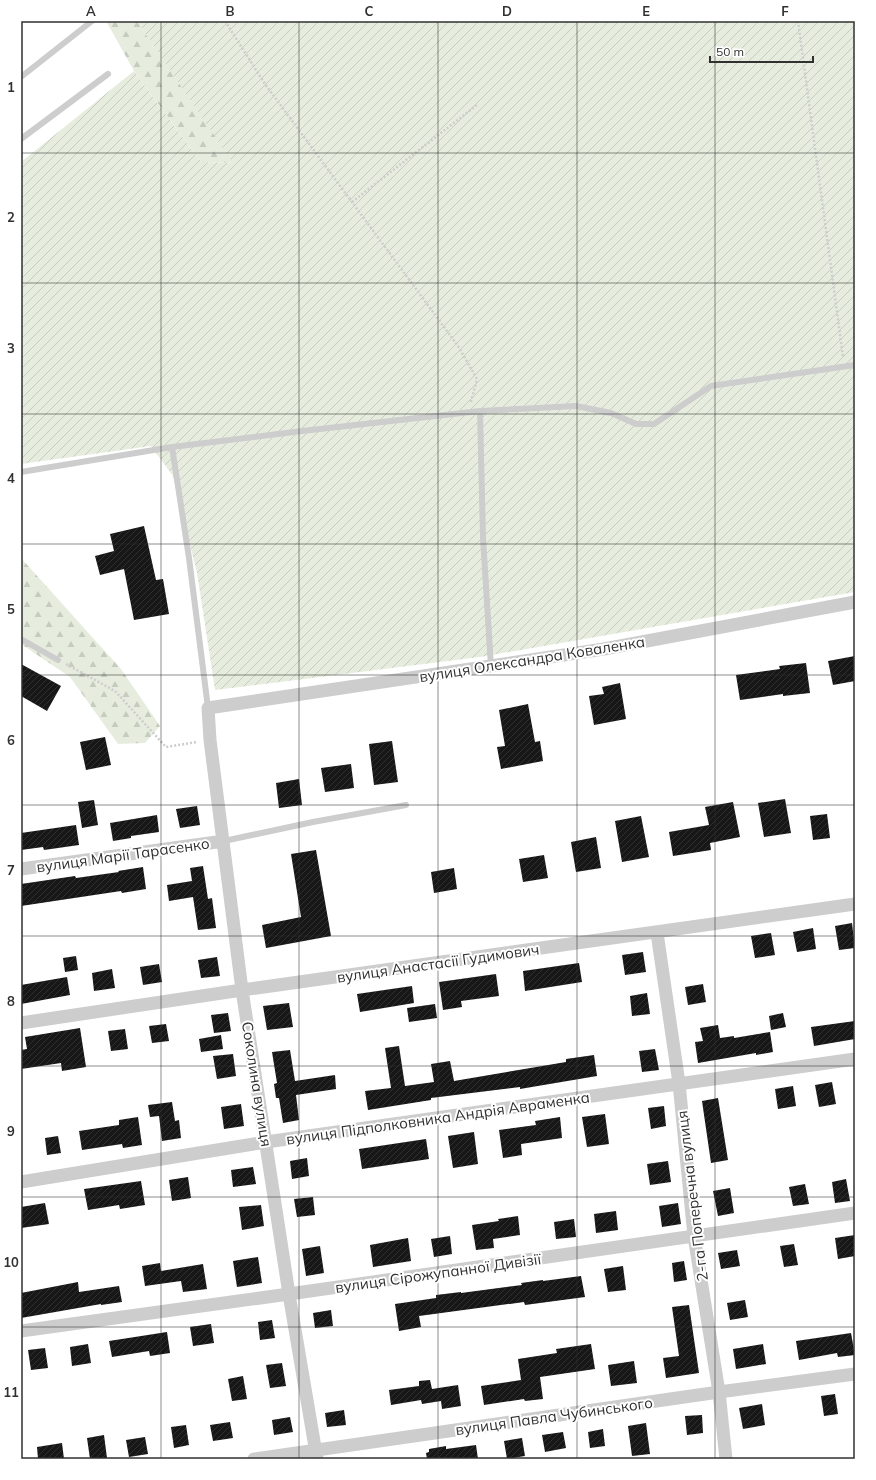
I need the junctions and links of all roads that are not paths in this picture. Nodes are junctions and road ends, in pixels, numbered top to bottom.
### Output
1 (92, 21) edge
2 (108, 74) dead end
3 (21, 77) edge
4 (21, 139) edge
5 (855, 365) edge
6 (480, 411) junction
7 (172, 447) junction
8 (21, 472) edge
9 (855, 602) edge
10 (21, 639) edge
11 (58, 660) road end
12 (491, 667) junction
13 (208, 708) junction
14 (406, 805) dead end
15 (224, 842) junction
16 (21, 869) edge
17 (855, 904) edge
18 (657, 933) junction
19 (242, 990) junction
20 (21, 1023) edge
21 (855, 1059) edge
22 (679, 1083) junction
23 (266, 1142) junction
24 (21, 1182) edge
25 (855, 1213) edge
26 (694, 1236) junction
27 (289, 1294) junction
28 (21, 1331) edge
29 (855, 1374) edge
30 (719, 1392) junction
31 (316, 1454) edge
32 (254, 1459) edge
33 (726, 1459) edge

1 - 3 lane
2 - 4 lane
5 - 6 lane
6 - 7 lane
6 - 12 lane
7 - 8 lane
7 - 13 lane
9 - 12 street, вулиця Олександра Коваленка
10 - 11 lane
12 - 13 street, вулиця Олександра Коваленка
13 - 15 street, Соколина вулиця
14 - 15 lane
15 - 16 street, вулиця Марії Тарасенко
15 - 19 street, Соколина вулиця
17 - 18 street, вулиця Анастасії Гудимович
18 - 19 street, вулиця Анастасії Гудимович
18 - 22 street, 2-га Поперечна вулиця
19 - 20 street, вулиця Анастасії Гудимович
19 - 23 street, Соколина вулиця
21 - 22 street, вулиця Підполковника Андрія Авраменка
22 - 23 street, вулиця Підполковника Андрія Авраменка
22 - 26 street, 2-га Поперечна вулиця
23 - 24 street, вулиця Підполковника Андрія Авраменка
23 - 27 street, Соколина вулиця
25 - 26 street, вулиця Сірожупанної Дивізії
26 - 27 street, вулиця Сірожупанної Дивізії
26 - 30 street, 2-га Поперечна вулиця
27 - 28 street, вулиця Сірожупанної Дивізії
27 - 31 street, Соколина вулиця
29 - 30 street, вулиця Павла Чубинського
30 - 31 street, вулиця Павла Чубинського
30 - 33 street, 2-га Поперечна вулиця
31 - 32 street, вулиця Павла Чубинського

